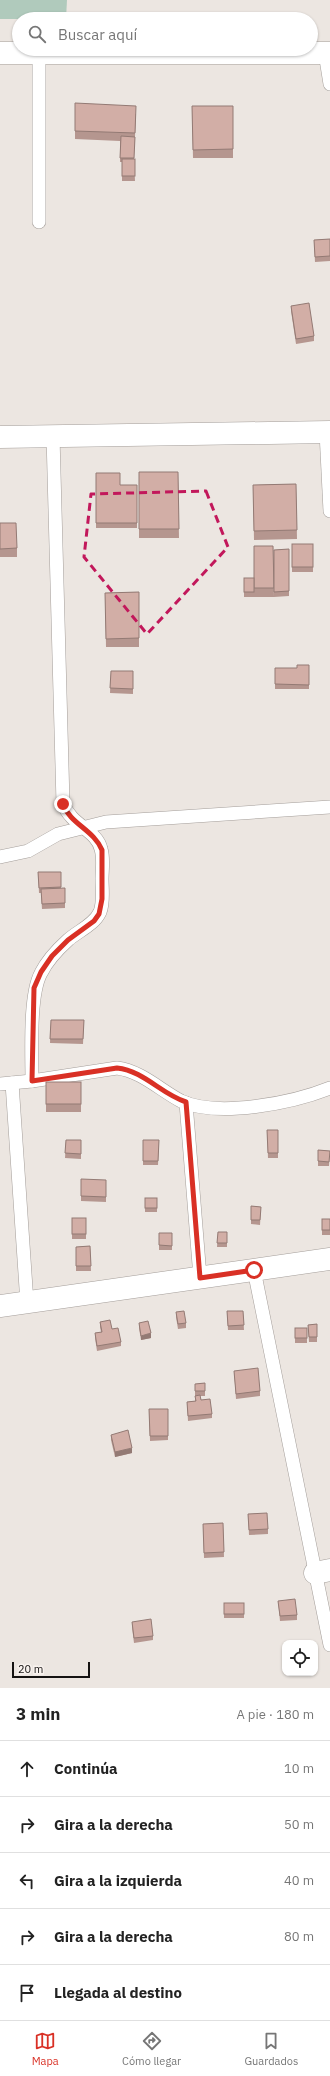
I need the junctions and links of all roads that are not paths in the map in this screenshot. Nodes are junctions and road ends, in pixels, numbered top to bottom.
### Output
1 (0, 53) edge
2 (12, 53) edge
3 (327, 53) edge
4 (39, 56) edge
5 (330, 84) edge
6 (39, 222) dead end
7 (328, 432) edge
8 (53, 436) junction
9 (0, 437) edge
10 (330, 511) edge
11 (330, 807) edge
12 (82, 827) junction
13 (0, 857) edge
14 (32, 1081) junction
15 (6, 1083) edge
16 (330, 1088) edge
17 (186, 1102) junction
18 (330, 1259) edge
19 (254, 1270) junction
20 (200, 1278) junction
21 (26, 1303) junction
22 (0, 1306) edge
23 (323, 1572) edge
24 (330, 1645) edge

1 - 2 street
3 - 5 lane
4 - 6 lane
7 - 8 street
7 - 10 lane
8 - 9 street
8 - 12 lane
11 - 12 lane
12 - 13 lane
12 - 14 lane
14 - 15 lane
14 - 17 lane
15 - 21 lane
16 - 17 lane
17 - 20 lane
18 - 19 street
19 - 20 street
19 - 23 lane
20 - 21 street
21 - 22 street
23 - 24 lane

